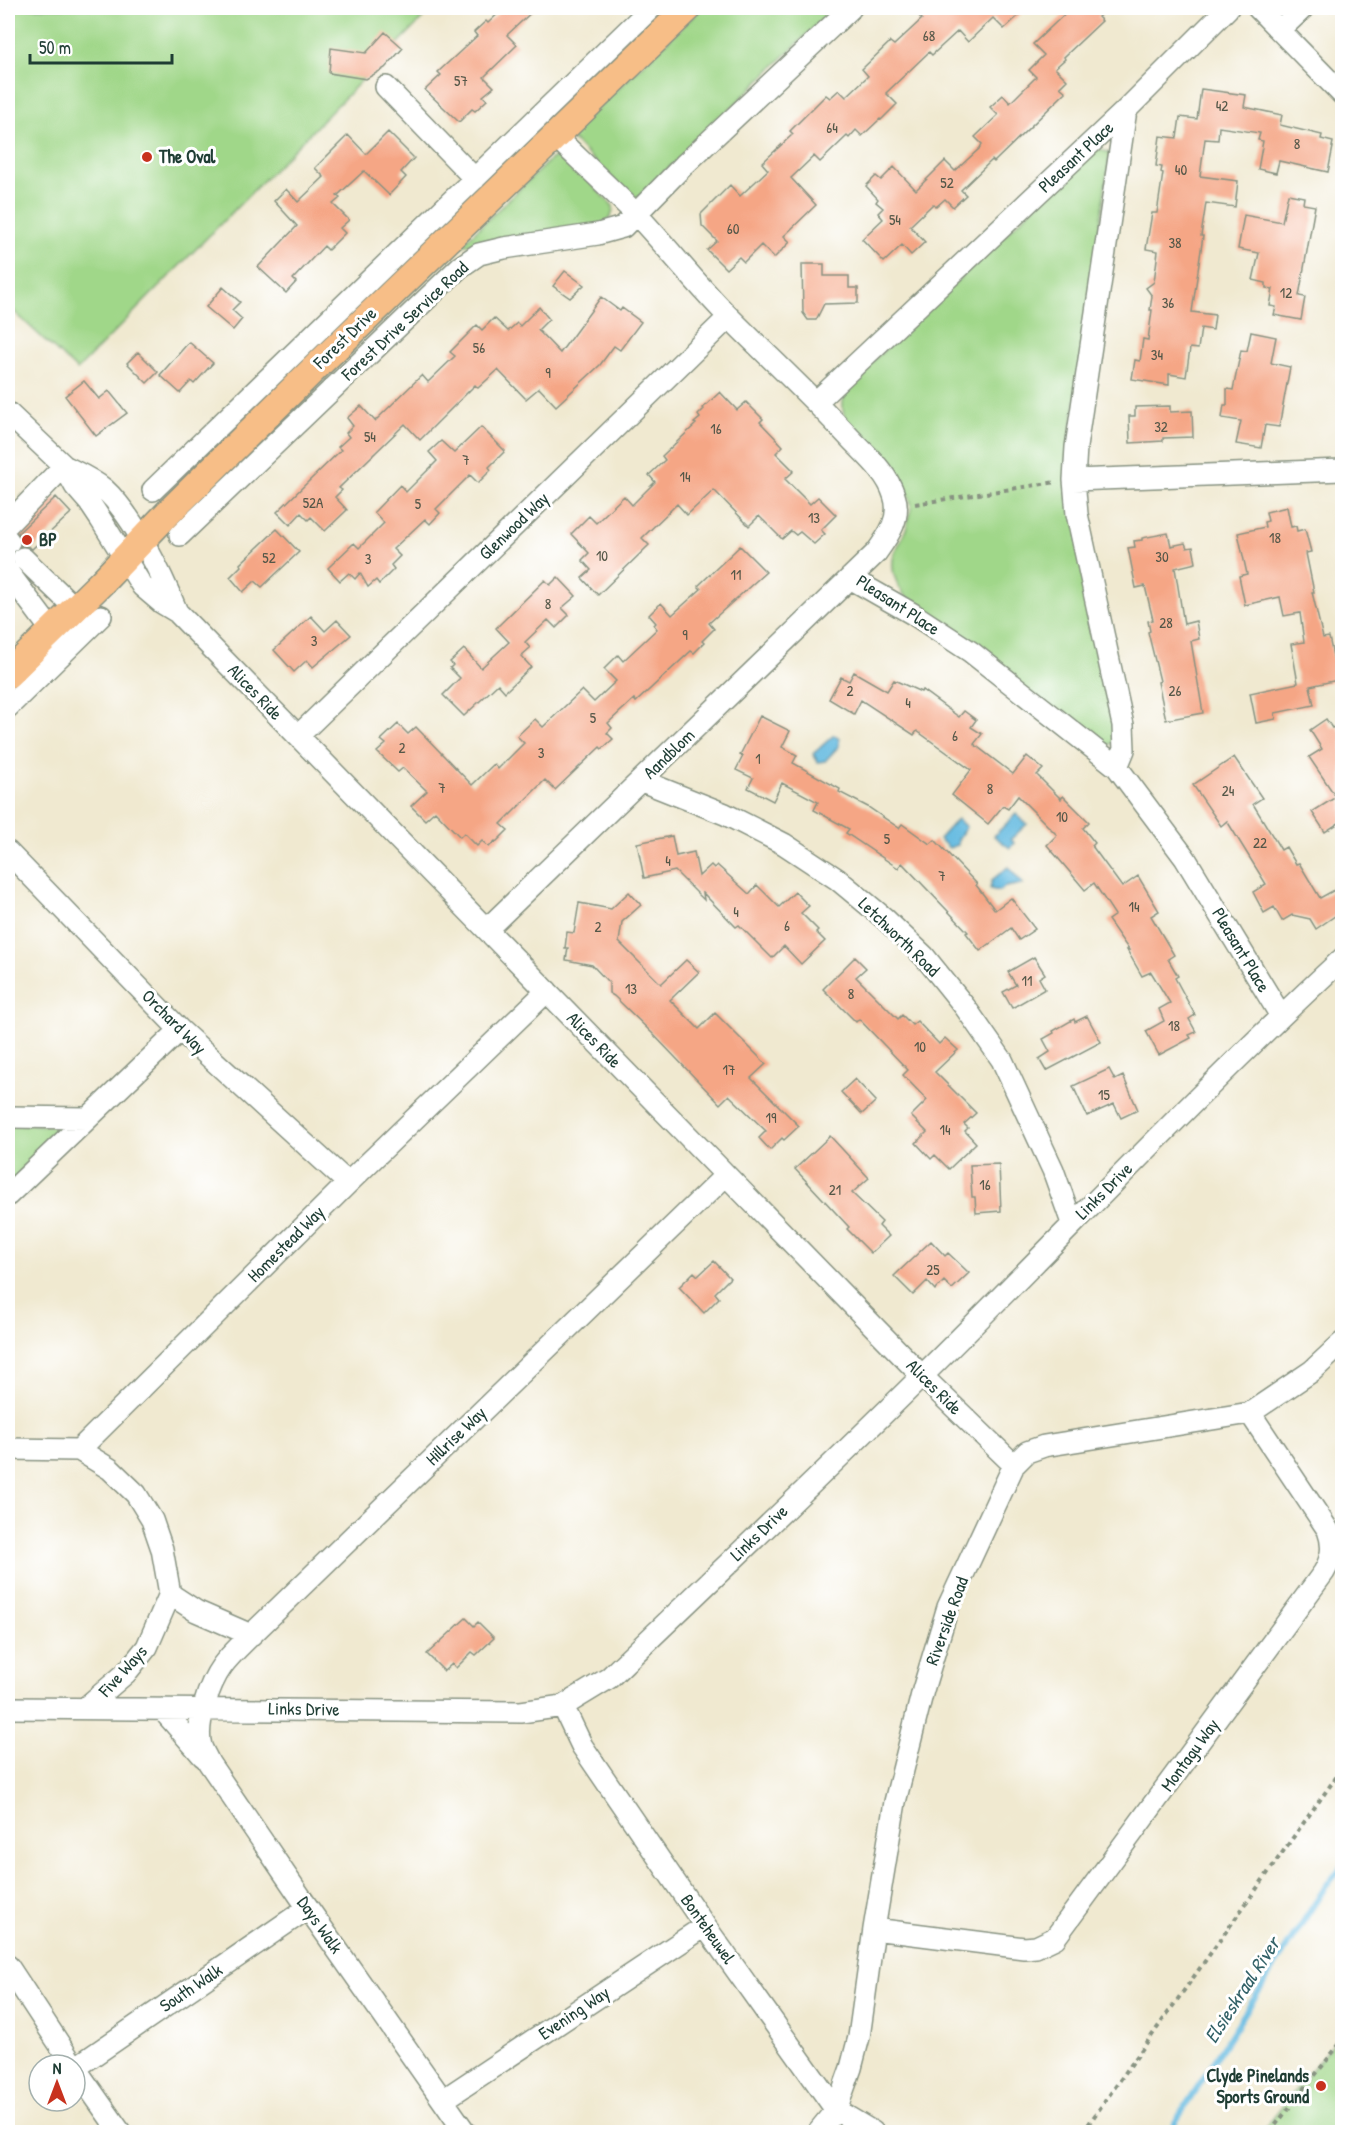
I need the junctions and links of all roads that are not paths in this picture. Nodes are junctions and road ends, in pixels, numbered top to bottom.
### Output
1 (651, 8) edge
2 (688, 8) edge
3 (851, 8) edge
4 (1228, 8) edge
5 (1258, 8) edge
6 (1304, 8) edge
7 (1280, 30) junction
8 (386, 87) dead end
9 (1342, 94) edge
10 (1126, 110) junction
11 (555, 136) junction
12 (475, 179) junction
13 (635, 214) junction
14 (729, 317) junction
15 (816, 402) junction
16 (8, 413) edge
17 (64, 466) junction
18 (1342, 470) edge
19 (1074, 480) junction
20 (153, 490) dead end
21 (180, 536) dead end
22 (11, 547) edge
23 (133, 550) junction
24 (850, 578) junction
25 (75, 608) junction
26 (101, 616) dead end
27 (52, 631) junction
28 (8, 674) edge
29 (8, 707) edge
30 (298, 736) junction
31 (1117, 767) junction
32 (642, 781) junction
33 (8, 852) edge
34 (487, 929) junction
35 (1342, 959) edge
36 (547, 991) junction
37 (1281, 1016) junction
38 (180, 1030) junction
39 (8, 1117) edge
40 (87, 1118) junction
41 (726, 1175) junction
42 (348, 1183) junction
43 (8, 1194) edge
44 (1072, 1223) junction
45 (1342, 1342) edge
46 (922, 1376) junction
47 (1250, 1413) junction
48 (8, 1449) edge
49 (79, 1450) junction
50 (1014, 1465) junction
51 (170, 1594) junction
52 (250, 1635) junction
53 (563, 1706) junction
54 (8, 1708) edge
55 (204, 1708) junction
56 (84, 1709) junction
57 (162, 1709) junction
58 (209, 1763) junction
59 (308, 1908) junction
60 (705, 1926) junction
61 (874, 1929) junction
62 (8, 1966) edge
63 (65, 2053) edge
64 (87, 2057) edge
65 (87, 2085) edge
66 (443, 2100) junction
67 (836, 2110) junction
68 (120, 2133) edge
69 (465, 2133) edge
70 (818, 2133) edge
71 (873, 2133) edge

1 - 12 street
2 - 11 main road, Forest Drive
3 - 13 street, Forest Drive Service Road
4 - 10 street, Pleasant Place
5 - 7 street
6 - 7 street
7 - 9 street
8 - 12 street
10 - 15 street, Pleasant Place
10 - 19 street, Pleasant Place
11 - 13 street, Pleasant Place
11 - 23 main road, Forest Drive
12 - 20 street
13 - 14 street, Pleasant Place
13 - 21 street, Forest Drive Service Road
14 - 15 street, Pleasant Place
14 - 30 street, Glenwood Way
15 - 24 street, Pleasant Place
16 - 17 street, Alices Ride
17 - 22 street
17 - 23 street, Alices Ride
18 - 19 street
19 - 31 street, Pleasant Place
22 - 25 street
22 - 27 street
23 - 25 main road, Forest Drive
23 - 30 street, Alices Ride
24 - 31 street, Pleasant Place
24 - 32 street, Aandblom
25 - 27 main road, Forest Drive
26 - 29 street
27 - 28 main road, Forest Drive
30 - 34 street, Alices Ride
31 - 37 street, Pleasant Place
32 - 34 street, Aandblom
32 - 44 street, Letchworth Road
33 - 38 street, Orchard Way
34 - 36 street, Alices Ride
35 - 37 street, Links Drive
36 - 41 street, Alices Ride
36 - 42 street, Homestead Way
37 - 44 street, Links Drive
38 - 40 street
38 - 42 street, Orchard Way
39 - 40 street
40 - 43 street
41 - 46 street, Alices Ride
41 - 52 street, Hillrise Way
42 - 49 street, Homestead Way
44 - 46 street, Links Drive
45 - 47 street, Riverside Road
46 - 50 street, Alices Ride
46 - 53 street, Links Drive
47 - 50 street, Riverside Road
47 - 61 street, Montagu Way
48 - 49 street
49 - 51 street
50 - 61 street, Riverside Road
51 - 52 street
51 - 56 street, Five Ways
52 - 55 street, Hillrise Way
53 - 55 street, Links Drive
53 - 60 street, Bonteheuwel
54 - 56 street, Links Drive
55 - 57 street, Links Drive
55 - 58 street, Days Walk
56 - 57 street, Links Drive
57 - 58 street
58 - 59 street, Days Walk
59 - 64 street, South Walk
59 - 66 street, Days Walk
60 - 66 street, Evening Way
60 - 67 street, Bonteheuwel
61 - 67 street, Riverside Road
62 - 63 street
65 - 68 street
66 - 69 street, Days Walk
67 - 70 street, Riverside Road
67 - 71 street, Bonteheuwel

